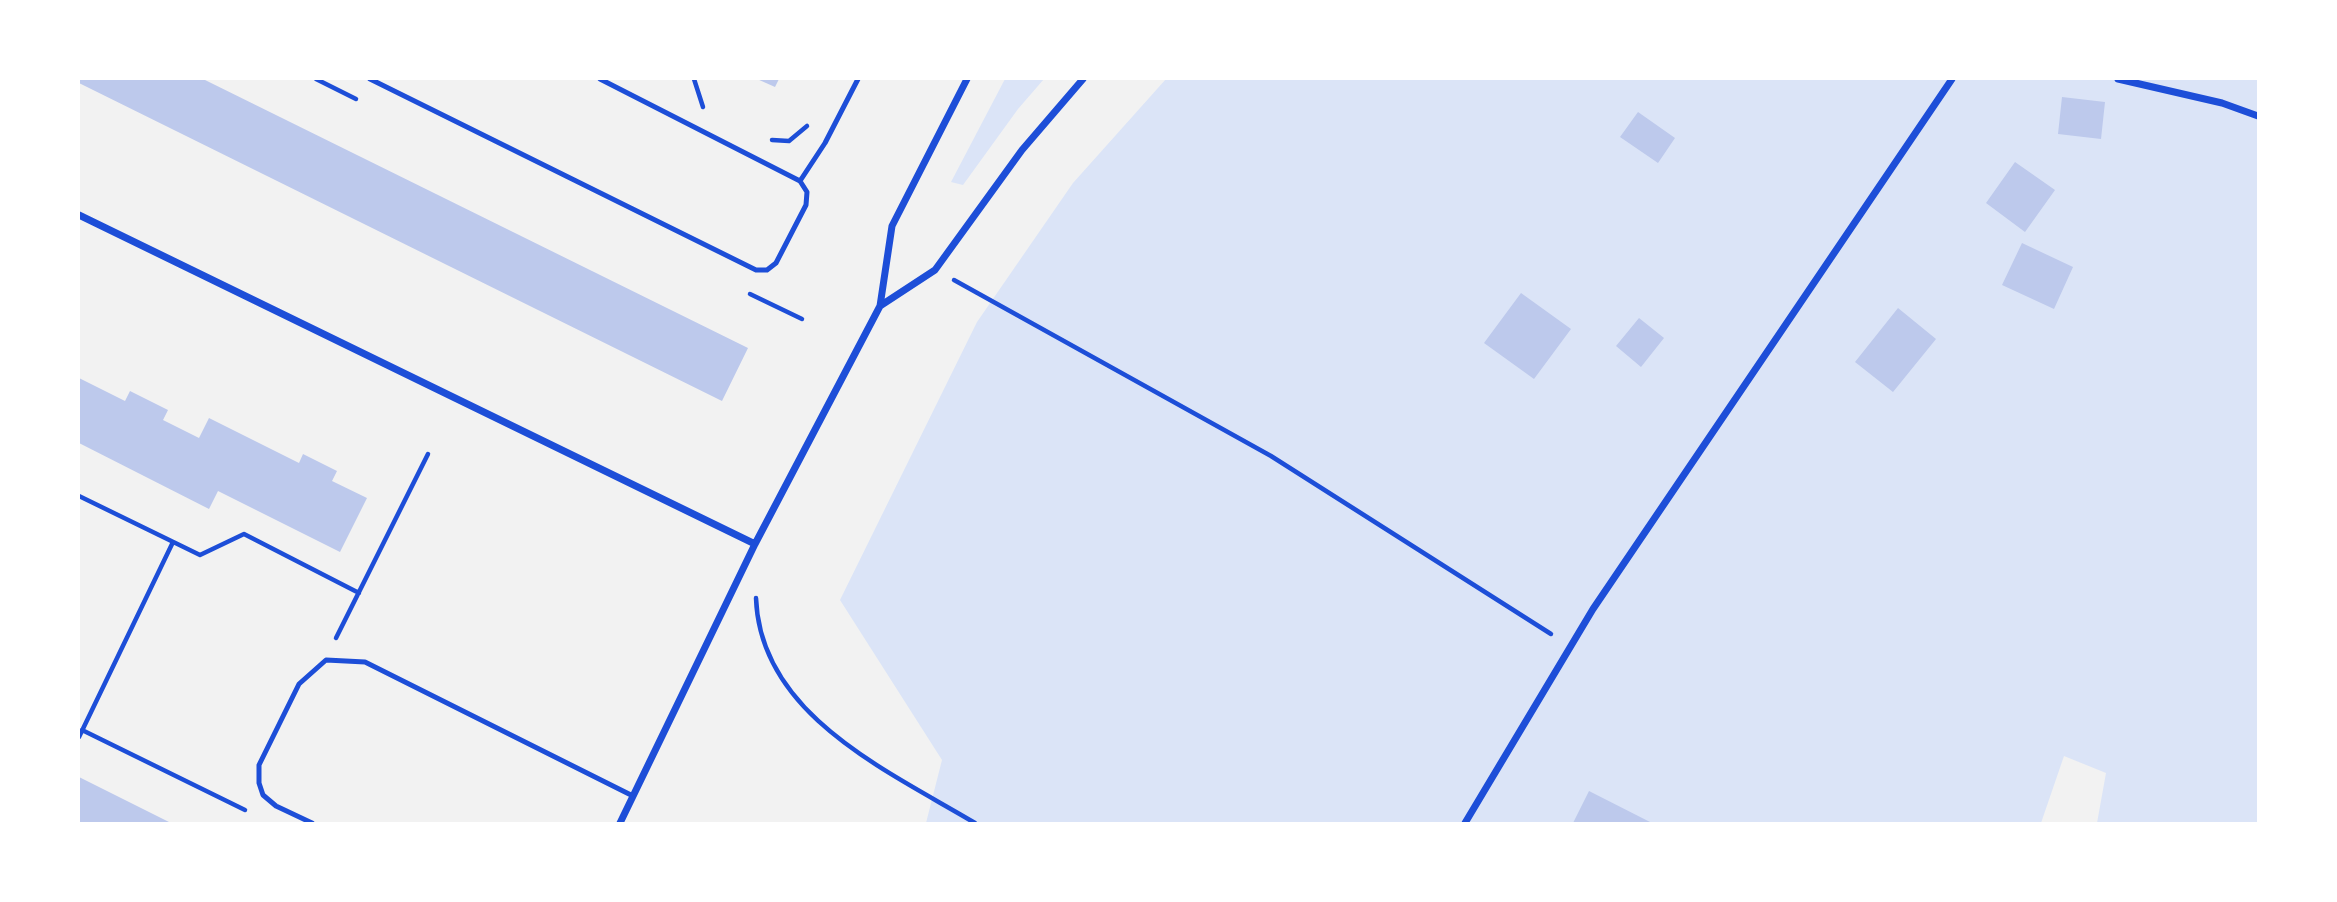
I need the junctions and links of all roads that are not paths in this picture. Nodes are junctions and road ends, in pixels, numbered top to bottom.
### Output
1 (370, 79) edge
2 (600, 79) edge
3 (858, 79) edge
4 (967, 79) edge
5 (1083, 79) edge
6 (1952, 79) edge
7 (2118, 79) edge
8 (2258, 116) edge
9 (800, 181) junction
10 (79, 215) edge
11 (880, 306) junction
12 (755, 544) junction
13 (634, 796) junction
14 (312, 823) edge
15 (620, 823) edge
16 (1465, 823) edge

1 - 9 lane
2 - 9 lane
3 - 9 lane
4 - 11 street
5 - 11 street
6 - 16 street
7 - 8 street
10 - 12 street
11 - 12 street
12 - 13 street
13 - 14 lane
13 - 15 street

